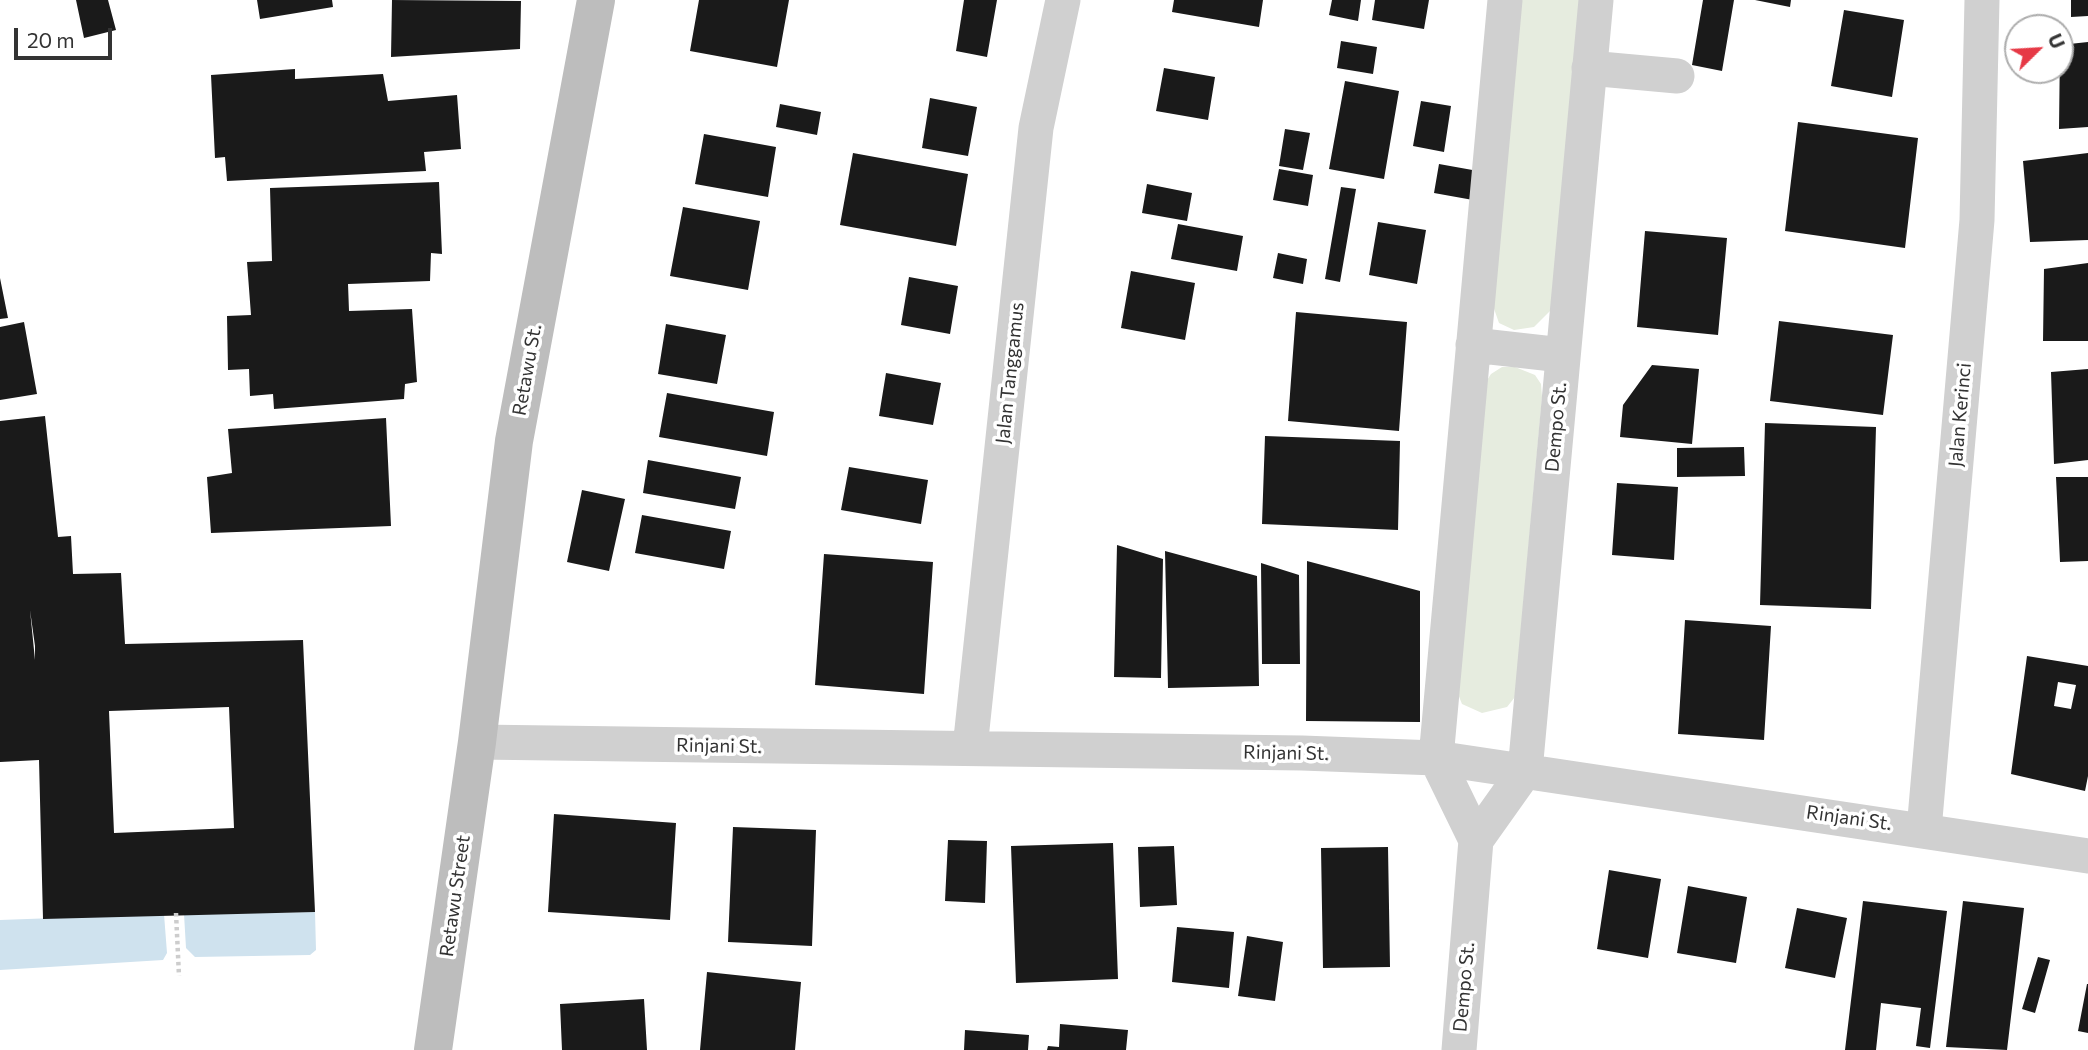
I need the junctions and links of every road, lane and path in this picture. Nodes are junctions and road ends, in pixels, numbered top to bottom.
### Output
1 (596, 0) edge
2 (1063, 0) edge
3 (1505, 0) edge
4 (1596, 0) edge
5 (1982, 0) edge
6 (1589, 68) junction
7 (1677, 76) dead end
8 (1473, 345) junction
9 (1562, 355) junction
10 (477, 742) junction
11 (970, 748) junction
12 (1436, 758) junction
13 (1525, 771) junction
14 (1924, 830) junction
15 (1476, 839) junction
16 (2088, 856) edge
17 (176, 914) dead end
18 (179, 976) dead end
19 (433, 1050) edge
20 (1458, 1050) edge

1 - 10 main road, Retawu St.
2 - 11 street, Jalan Tanggamus
3 - 8 street
4 - 6 street, Dempo St.
5 - 14 street, Jalan Kerinci
6 - 7 street
6 - 9 street, Dempo St.
8 - 9 street
8 - 12 street
9 - 13 street, Dempo St.
10 - 11 street, Rinjani St.
10 - 19 main road, Retawu Street
11 - 12 street, Rinjani St.
12 - 13 street, Rinjani St.
12 - 15 street
13 - 14 street, Rinjani St.
13 - 15 street
14 - 16 street, Rinjani St.
15 - 20 street, Dempo St.
17 - 18 path

